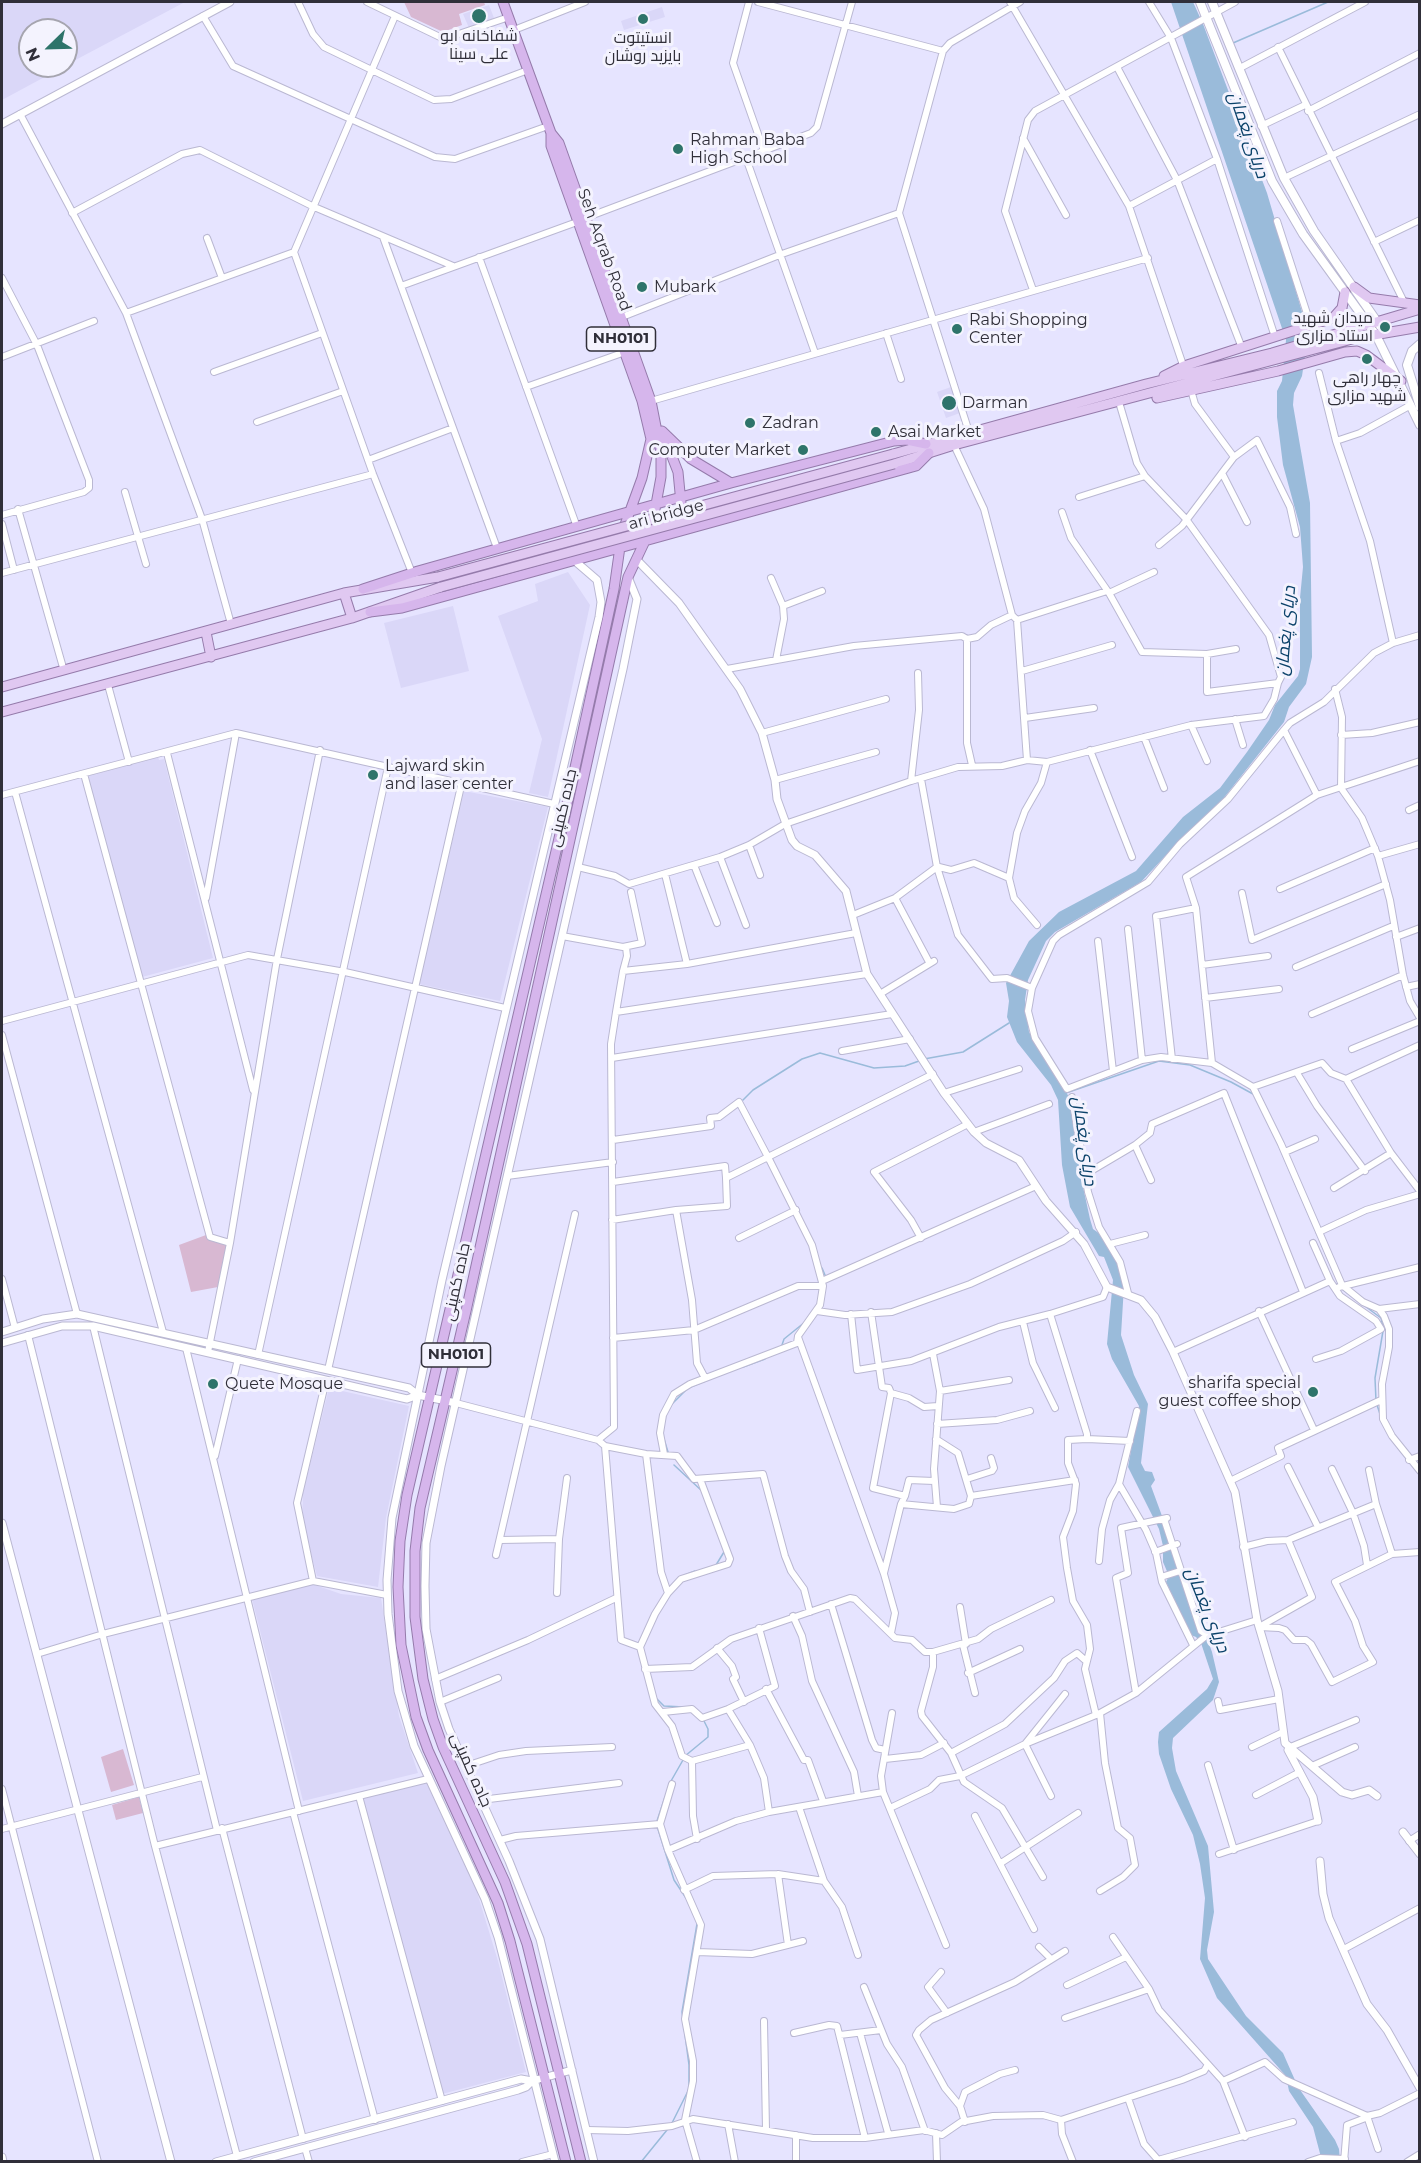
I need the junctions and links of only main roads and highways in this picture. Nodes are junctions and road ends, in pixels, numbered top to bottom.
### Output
1 (503, 2) edge
2 (1200, 2) edge
3 (1212, 2) edge
4 (581, 220) junction
5 (1349, 290) junction
6 (1419, 307) edge
7 (1333, 318) junction
8 (1374, 323) junction
9 (1419, 327) edge
10 (1356, 328) junction
11 (1381, 334) junction
12 (1419, 344) edge
13 (1315, 350) junction
14 (1187, 378) junction
15 (1401, 381) junction
16 (1415, 406) edge
17 (1061, 412) junction
18 (1419, 424) edge
19 (660, 428) junction
20 (927, 448) junction
21 (731, 483) junction
22 (682, 499) junction
23 (657, 506) junction
24 (628, 513) junction
25 (669, 536) junction
26 (647, 541) junction
27 (619, 548) junction
28 (440, 582) junction
29 (363, 590) junction
30 (344, 593) junction
31 (370, 612) junction
32 (352, 618) junction
33 (206, 632) junction
34 (211, 657) junction
35 (2, 687) edge
36 (2, 712) edge
37 (399, 1613) junction
38 (388, 1614) road end
39 (566, 2162) edge
40 (581, 2162) edge

1 - 4 highway, Seh Aqrab Road / NH0101
2 - 5 main road
3 - 5 main road
4 - 19 highway, Seh Aqrab Road / NH0101
4 - 24 highway, Seh Aqrab Road / NH0101
5 - 6 main road
5 - 7 main road
5 - 8 main road
6 - 8 main road
7 - 10 main road
7 - 14 main road
8 - 10 main road
8 - 11 main road
9 - 11 main road
10 - 13 main road
11 - 13 main road
11 - 15 main road
12 - 16 main road
13 - 14 main road
13 - 14 main road
13 - 15 main road
14 - 17 main road
14 - 17 main road
15 - 16 main road
16 - 18 main road
17 - 20 main road
17 - 20 main road
19 - 21 highway
19 - 22 highway, NH0101
19 - 23 highway, Seh Aqrab Road / NH0101
20 - 21 highway
20 - 25 highway
20 - 28 main road, ari bridge, bridge
20 - 28 main road, bridge
21 - 22 highway
22 - 23 highway
22 - 25 highway, NH0101
23 - 24 highway
23 - 26 highway, NH0101
24 - 27 highway, Seh Aqrab Road / NH0101
24 - 29 highway
25 - 26 highway
26 - 27 highway
26 - 40 highway, جاده کمپنی / NH0101
27 - 31 highway
27 - 37 highway, جاده کمپنی / NH0101
28 - 29 main road
28 - 31 main road
29 - 30 main road
30 - 32 main road
30 - 33 main road
31 - 32 main road
32 - 34 main road
33 - 34 main road
33 - 35 main road
34 - 36 main road
37 - 38 highway
37 - 39 highway, جاده کمپنی / NH0101

